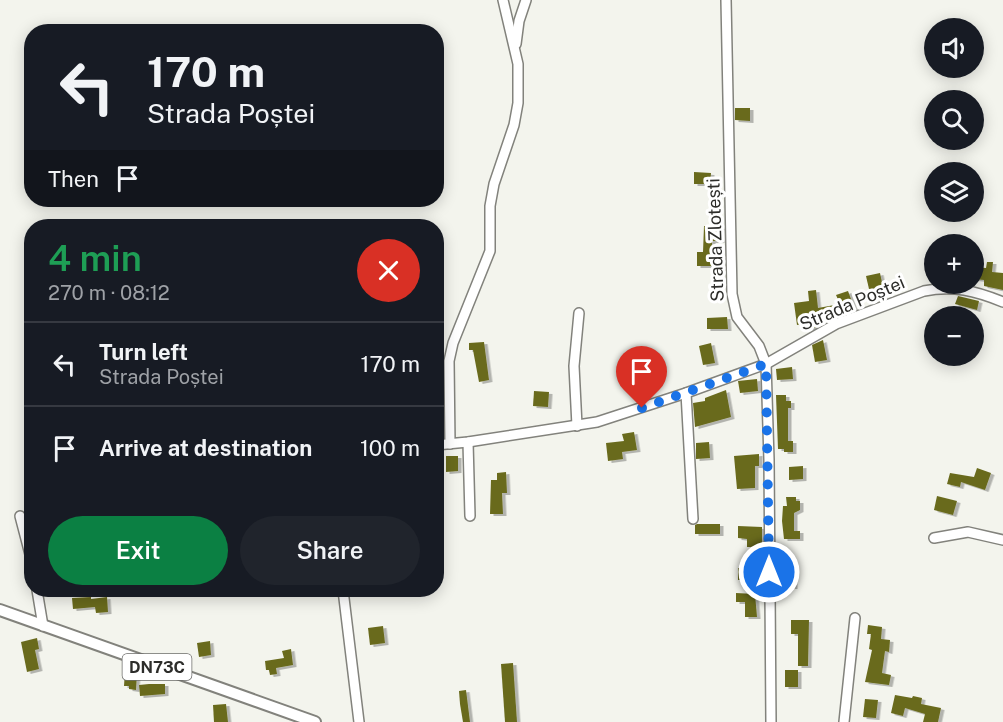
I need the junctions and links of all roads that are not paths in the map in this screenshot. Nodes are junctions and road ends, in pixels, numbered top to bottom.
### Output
1 (503, 0) edge
2 (526, 0) edge
3 (726, 0) edge
4 (515, 51) junction
5 (1003, 303) edge
6 (579, 313) dead end
7 (766, 364) junction
8 (686, 393) junction
9 (577, 426) junction
10 (468, 442) junction
11 (444, 444) edge
12 (450, 444) junction
13 (20, 516) dead end
14 (470, 516) dead end
15 (693, 519) dead end
16 (24, 531) edge
17 (934, 538) dead end
18 (1003, 540) edge
19 (38, 597) edge
20 (344, 597) edge
21 (0, 610) edge
22 (855, 618) dead end
23 (43, 626) junction
24 (315, 722) edge
25 (359, 722) edge
26 (771, 722) edge
27 (844, 722) edge

1 - 4 street
2 - 4 street
3 - 7 street, Strada Zlotești
4 - 12 street
5 - 7 street, Strada Poștei
6 - 9 street
7 - 8 street, Strada Poștei
7 - 26 street, Strada Zlotești
8 - 9 street, Strada Poștei
8 - 15 street
9 - 10 street, Strada Poștei
10 - 12 street, Strada Poștei
10 - 14 street
11 - 12 street, Strada Poștei
13 - 16 street
17 - 18 street
19 - 23 street
20 - 25 street
21 - 23 main road, DN73C
22 - 27 street
23 - 24 main road, DN73C

